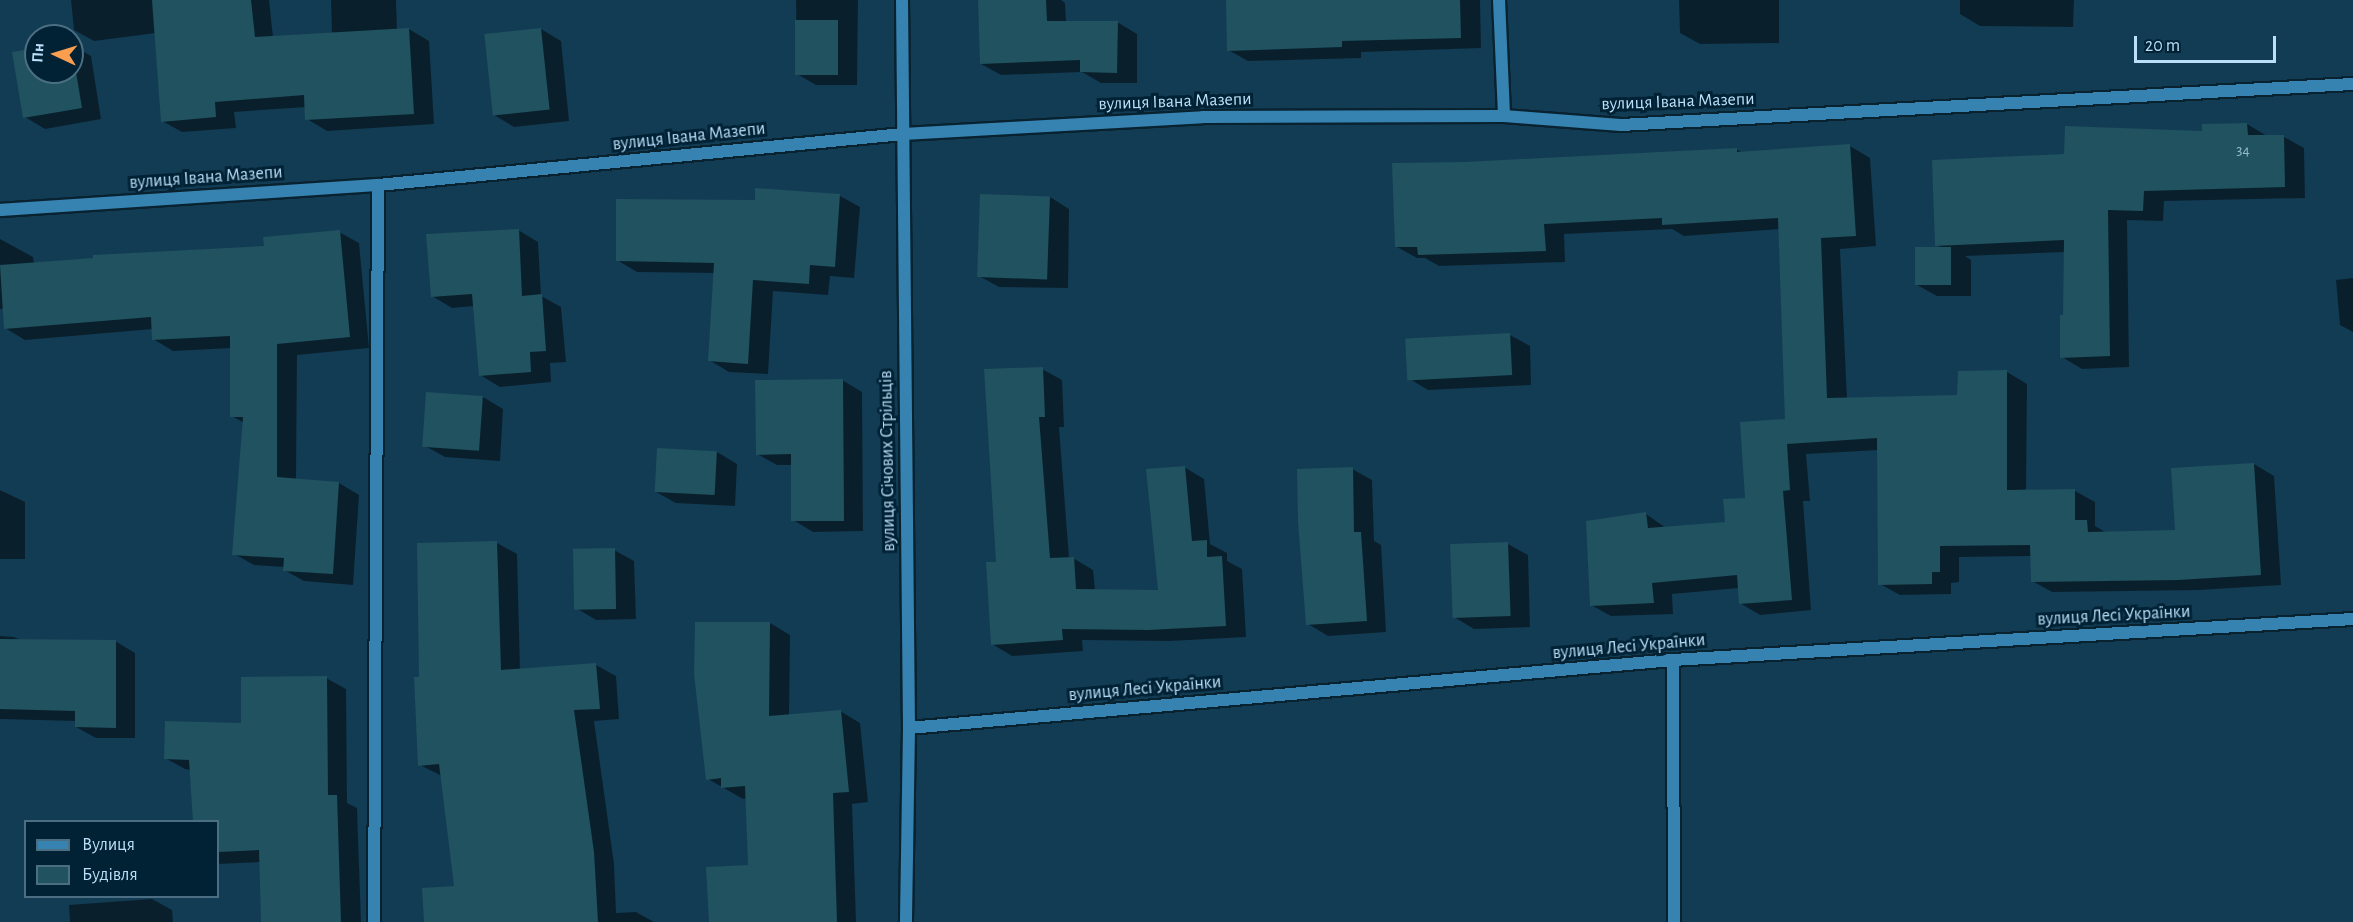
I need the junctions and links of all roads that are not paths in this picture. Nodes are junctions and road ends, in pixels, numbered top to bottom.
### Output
1 (902, 0) edge
2 (1499, 0) edge
3 (2353, 84) edge
4 (1504, 116) junction
5 (903, 134) junction
6 (378, 185) junction
7 (0, 210) edge
8 (2353, 619) edge
9 (1673, 660) junction
10 (909, 728) junction
11 (374, 922) edge
12 (906, 922) edge
13 (1674, 922) edge

1 - 5 street, вулиця Січових Стрільців
2 - 4 street
3 - 4 street, вулиця Івана Мазепи
4 - 5 street, вулиця Івана Мазепи
5 - 6 street, вулиця Івана Мазепи
5 - 10 street, вулиця Січових Стрільців
6 - 7 street, вулиця Івана Мазепи
6 - 11 street
8 - 9 street, вулиця Лесі Українки
9 - 10 street, вулиця Лесі Українки
9 - 13 street
10 - 12 street, вулиця Січових Стрільців

